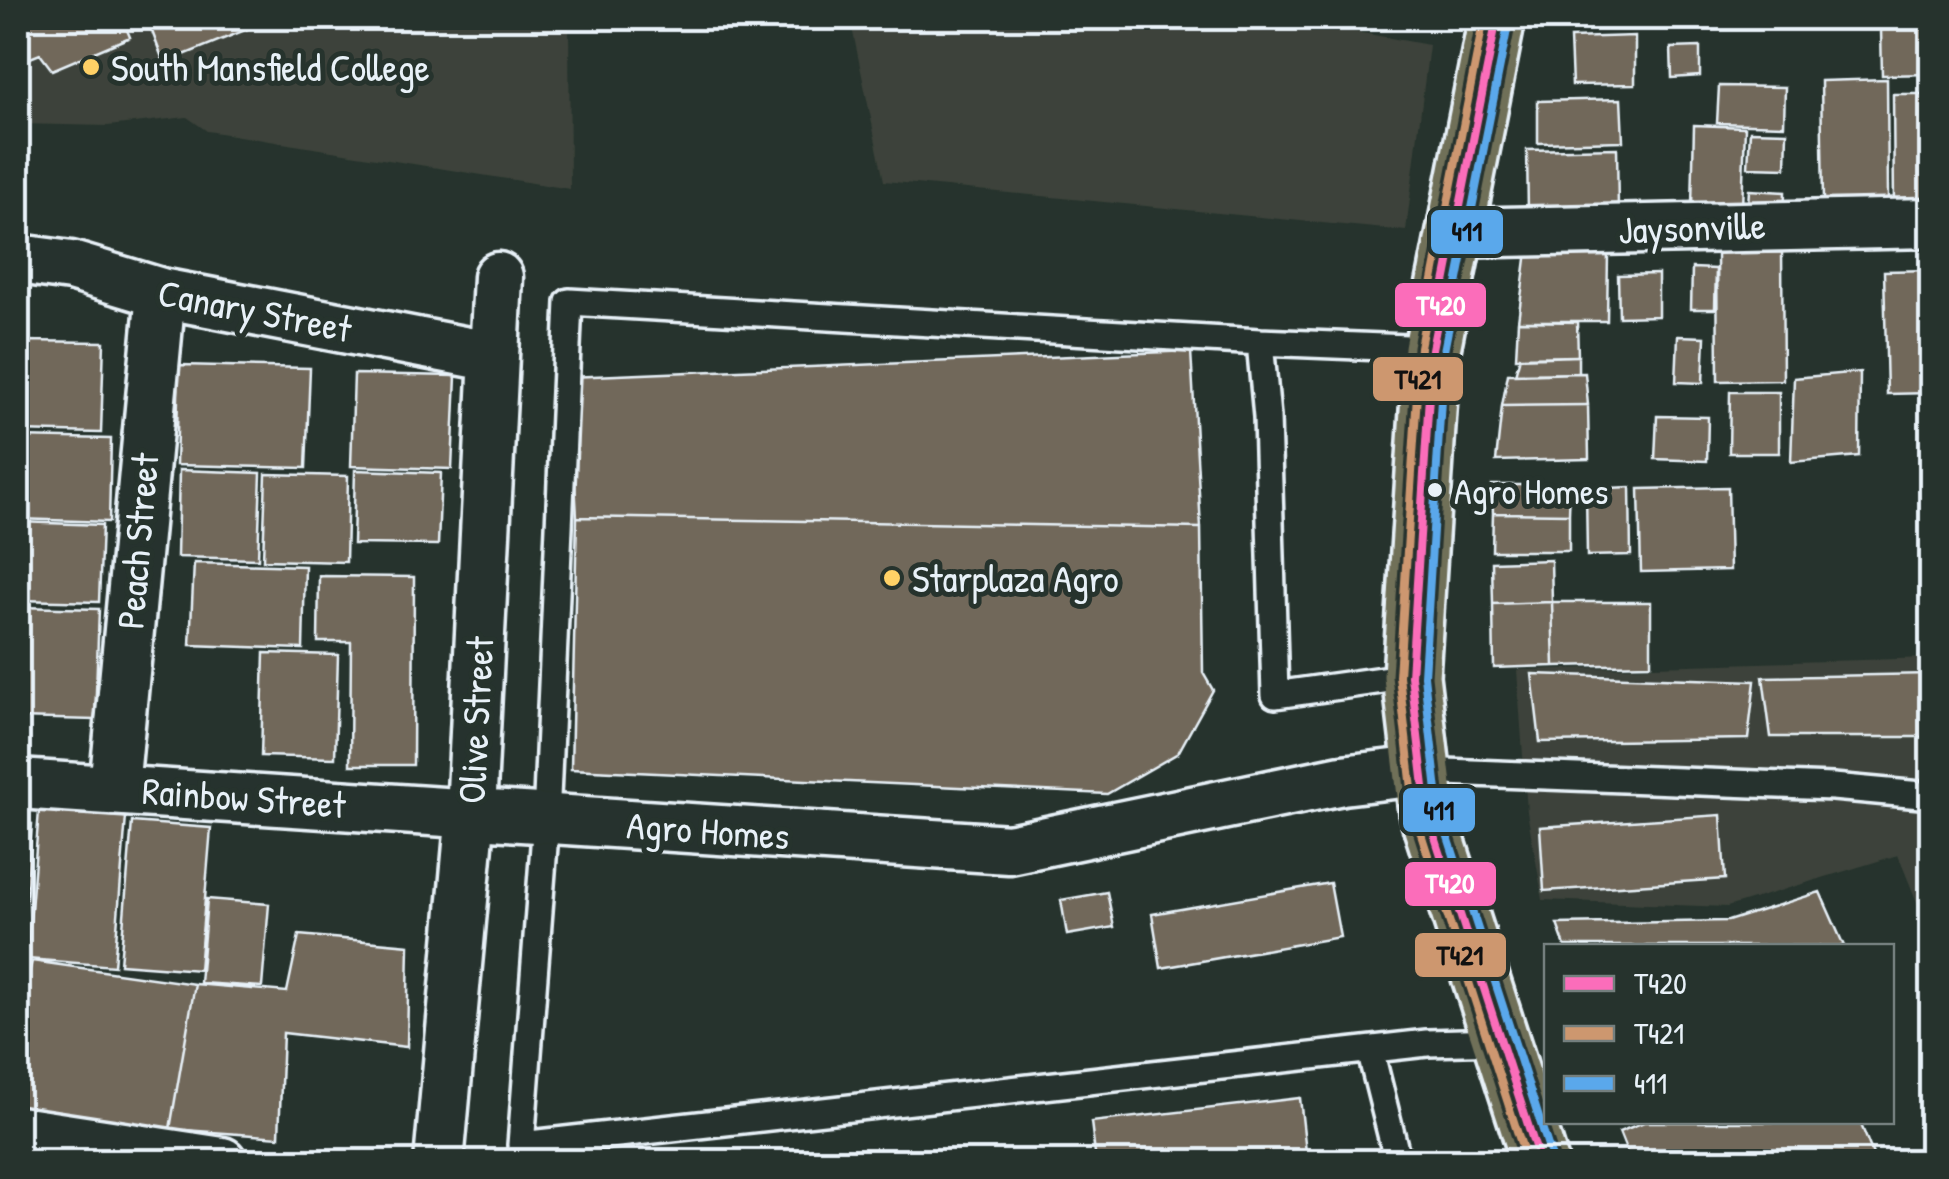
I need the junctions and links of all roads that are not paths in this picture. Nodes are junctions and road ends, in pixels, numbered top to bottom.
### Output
1 (1497, 18) edge
2 (1932, 223) edge
3 (1452, 233) junction
4 (18, 260) edge
5 (498, 277) dead end
6 (160, 293) junction
7 (1260, 342) junction
8 (1432, 349) junction
9 (494, 357) junction
10 (1410, 676) junction
11 (1419, 771) junction
12 (18, 784) edge
13 (114, 788) junction
14 (1932, 796) edge
15 (471, 812) junction
16 (546, 820) junction
17 (1500, 1041) junction
18 (1370, 1050) junction
19 (18, 1131) edge
20 (222, 1162) edge
21 (440, 1162) edge
22 (1398, 1162) edge
23 (1540, 1162) edge

1 - 3 highway
2 - 3 street, Jaysonville
3 - 8 highway
4 - 6 street, Canary Street
5 - 9 street, Olive Street
6 - 9 street, Canary Street
6 - 13 street, Peach Street
7 - 8 lane
7 - 10 lane
7 - 16 lane
8 - 10 highway
9 - 15 street, Olive Street
10 - 11 highway
11 - 14 lane
11 - 16 street, Agro Homes
11 - 17 highway
12 - 13 street, Rainbow Street
13 - 15 street, Rainbow Street
15 - 16 street, Agro Homes
15 - 21 street, Olive Street
16 - 18 lane
17 - 18 lane
17 - 23 highway
18 - 22 lane
19 - 20 street

